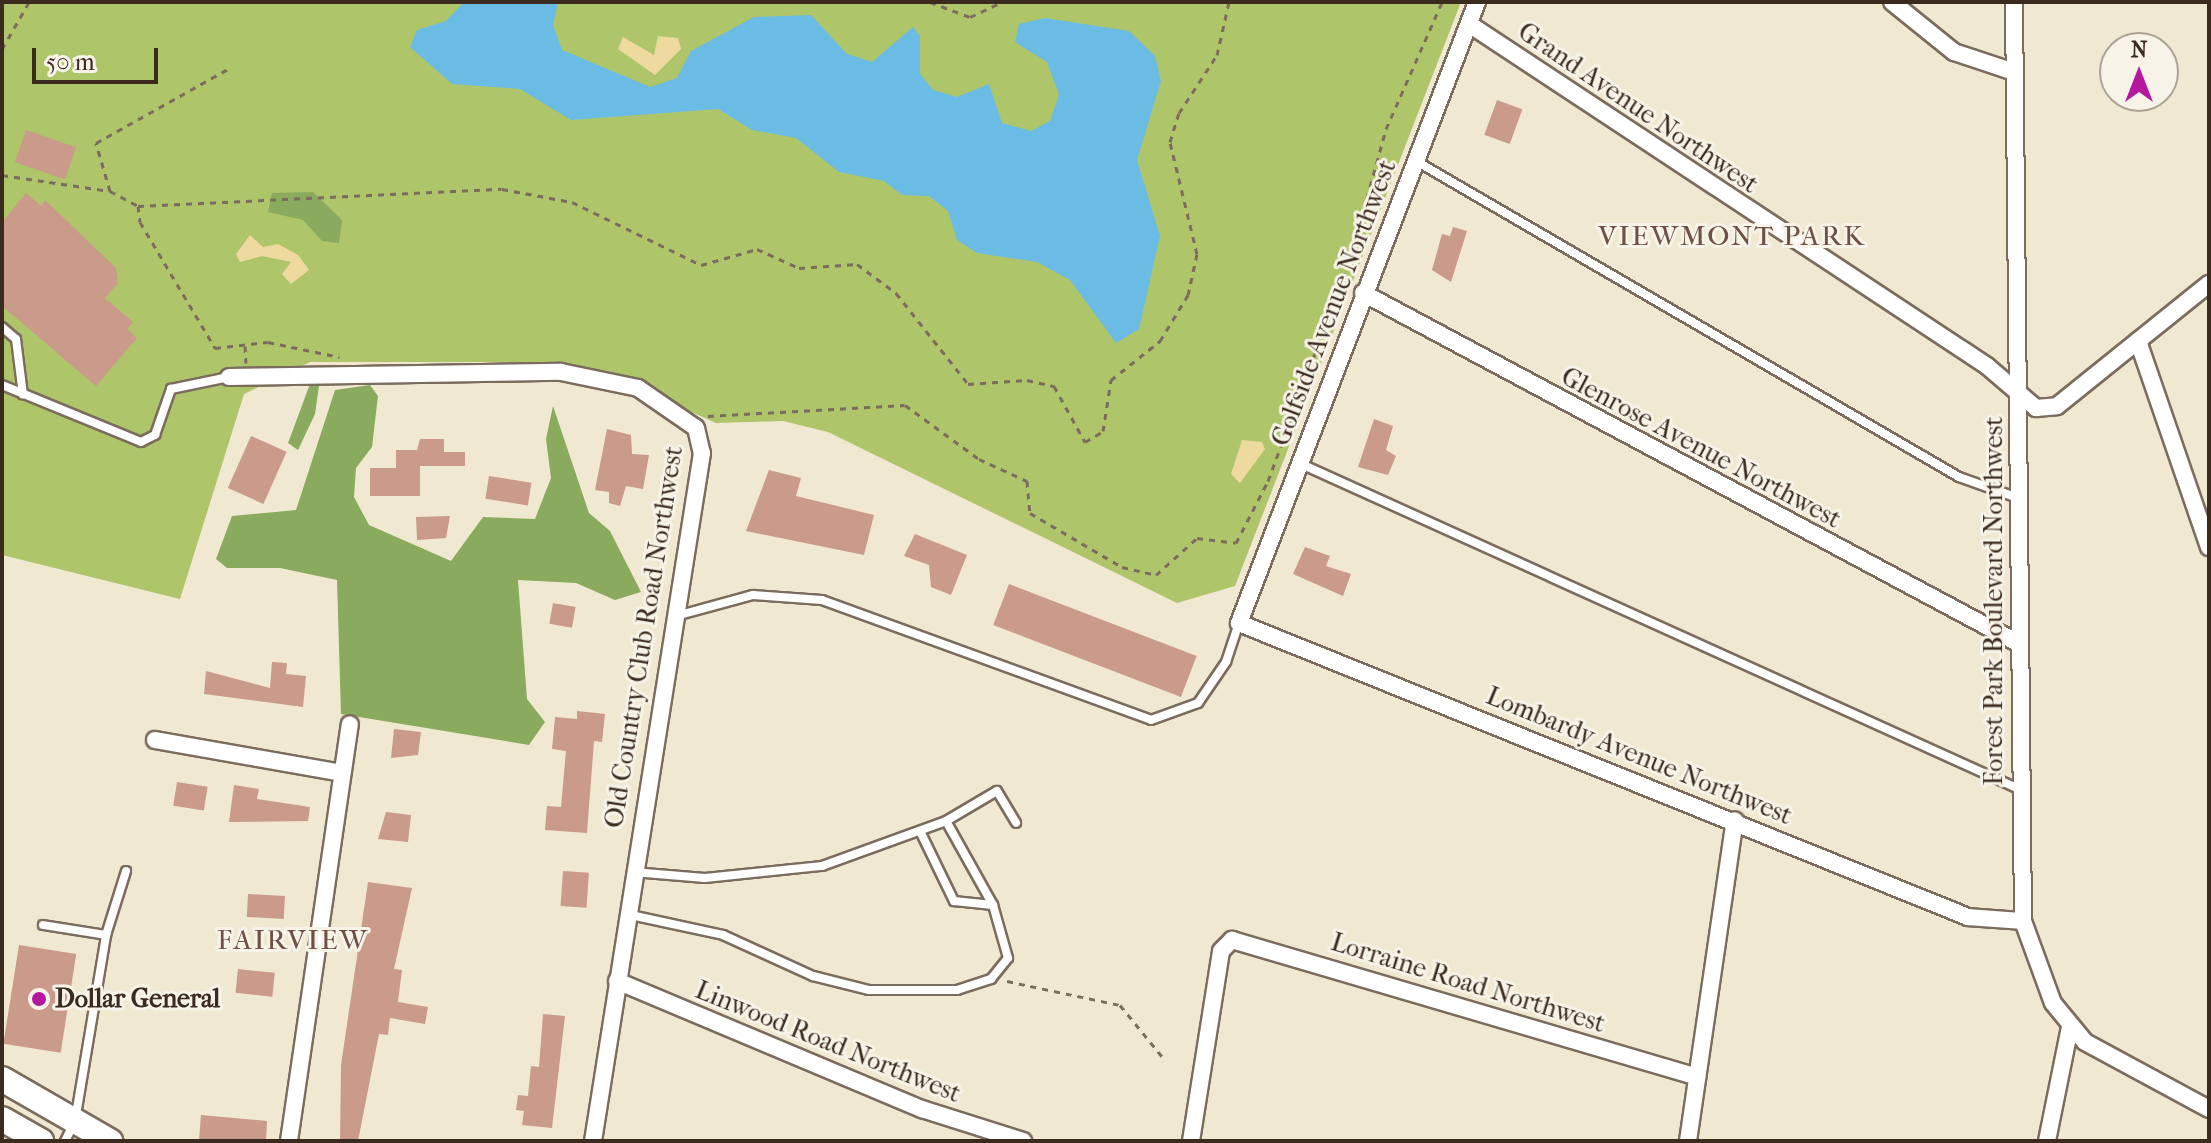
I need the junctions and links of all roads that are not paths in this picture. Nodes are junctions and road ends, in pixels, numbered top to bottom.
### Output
1 (1477, 2) edge
2 (1892, 2) edge
3 (2014, 2) edge
4 (1469, 24) junction
5 (2014, 72) junction
6 (1415, 160) junction
7 (2209, 284) edge
8 (1363, 293) junction
9 (2, 327) edge
10 (2138, 341) junction
11 (229, 377) joint
12 (2, 385) edge
13 (2018, 394) junction
14 (23, 395) junction
15 (1298, 463) junction
16 (2018, 498) junction
17 (2209, 547) edge
18 (672, 618) junction
19 (1239, 623) junction
20 (2018, 643) junction
21 (350, 724) dead end
22 (155, 740) dead end
23 (342, 773) junction
24 (2019, 789) junction
25 (1735, 820) junction
26 (946, 821) junction
27 (1016, 823) dead end
28 (920, 831) junction
29 (126, 871) dead end
30 (632, 872) junction
31 (993, 905) junction
32 (626, 914) junction
33 (2023, 921) junction
34 (43, 925) dead end
35 (106, 935) junction
36 (617, 981) junction
37 (2070, 1027) junction
38 (1697, 1077) junction
39 (2, 1079) edge
40 (2209, 1109) edge
41 (2, 1119) edge
42 (70, 1131) edge
43 (41, 1141) edge
44 (110, 1141) edge
45 (289, 1141) edge
46 (593, 1141) edge
47 (1023, 1141) edge
48 (1191, 1141) edge
49 (1688, 1141) edge
50 (2047, 1141) edge

1 - 4 street, Golfside Avenue Northwest
2 - 5 street
3 - 5 street, Forest Park Boulevard Northwest
4 - 6 street, Golfside Avenue Northwest
4 - 13 street, Grand Avenue Northwest
5 - 13 street, Forest Park Boulevard Northwest
6 - 8 street, Golfside Avenue Northwest
6 - 16 lane
7 - 10 street
8 - 15 street, Golfside Avenue Northwest
8 - 20 street, Glenrose Avenue Northwest
9 - 14 lane
10 - 13 street
10 - 17 street
11 - 14 lane
11 - 18 street, Old Country Club Road Northwest
12 - 14 lane
13 - 16 street, Forest Park Boulevard Northwest
15 - 19 street, Golfside Avenue Northwest
15 - 24 lane
16 - 20 street, Forest Park Boulevard Northwest
18 - 19 lane
18 - 30 street, Old Country Club Road Northwest
19 - 25 street, Lombardy Avenue Northwest
20 - 24 street, Forest Park Boulevard Northwest
21 - 23 street
22 - 23 street
23 - 45 street
24 - 33 street, Forest Park Boulevard Northwest
25 - 33 street, Lombardy Avenue Northwest
25 - 38 street
26 - 27 lane
26 - 28 lane
26 - 31 lane
28 - 30 lane
28 - 31 lane
29 - 35 lane
30 - 32 street, Old Country Club Road Northwest
31 - 32 lane
32 - 36 street, Old Country Club Road Northwest
33 - 37 street, Forest Park Boulevard Northwest
34 - 35 lane
35 - 42 lane
36 - 46 street, Old Country Club Road Northwest
36 - 47 street, Linwood Road Northwest
37 - 40 street, Forest Park Boulevard Northwest
37 - 50 street
38 - 48 street, Lorraine Road Northwest
38 - 49 street
39 - 42 main road
41 - 43 main road
42 - 44 main road

